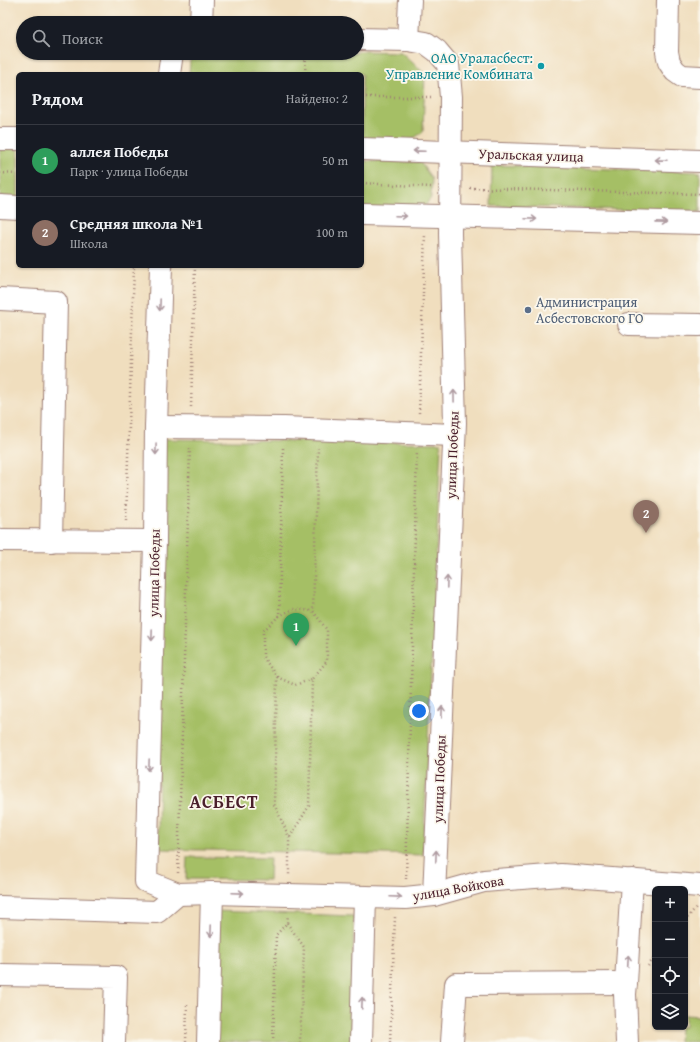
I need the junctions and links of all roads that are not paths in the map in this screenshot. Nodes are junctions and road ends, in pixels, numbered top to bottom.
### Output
1 (202, 0) edge
2 (410, 0) edge
3 (668, 0) edge
4 (201, 16) edge
5 (364, 39) edge
6 (408, 40) junction
7 (171, 60) edge
8 (169, 72) edge
9 (700, 76) edge
10 (0, 139) edge
11 (16, 139) edge
12 (364, 149) edge
13 (450, 152) junction
14 (700, 161) edge
15 (0, 206) edge
16 (16, 207) edge
17 (364, 214) edge
18 (451, 217) junction
19 (700, 223) edge
20 (161, 268) edge
21 (0, 299) edge
22 (629, 324) dead end
23 (700, 325) edge
24 (156, 427) junction
25 (454, 435) junction
26 (0, 540) edge
27 (51, 541) junction
28 (155, 541) junction
29 (632, 880) junction
30 (146, 881) joint
31 (700, 886) edge
32 (212, 892) junction
33 (178, 894) junction
34 (434, 895) junction
35 (365, 897) junction
36 (0, 907) edge
37 (0, 975) edge
38 (626, 983) junction
39 (114, 1042) edge
40 (208, 1042) edge
41 (361, 1042) edge
42 (452, 1042) edge
43 (627, 1042) edge

1 - 4 street
2 - 6 street
3 - 9 street
5 - 6 street, улица Победы
6 - 13 street, улица Победы
7 - 8 street
10 - 11 street
13 -> 12 street, Уральская улица
14 -> 13 street, Уральская улица
13 - 18 street, улица Победы
15 - 16 street
17 -> 18 street
18 -> 19 street
25 -> 18 street, улица Победы
20 -> 24 street, улица Победы
21 - 27 street
22 - 23 street
24 - 25 street
24 -> 28 street, улица Победы
34 -> 25 street, улица Победы
26 - 27 street
27 - 28 street
28 -> 30 street, улица Победы
29 - 31 street, улица Войкова
29 - 34 street, улица Войкова
38 -> 29 street
30 - 33 street, улица Войкова
32 - 33 street, улица Войкова
32 -> 35 street, улица Войкова
32 -> 40 street
33 - 36 street
35 -> 34 street, улица Войкова
41 -> 35 street
37 - 39 street
38 - 42 street
38 - 43 street

